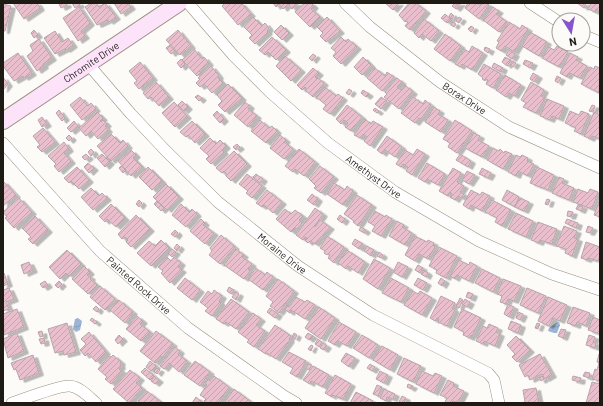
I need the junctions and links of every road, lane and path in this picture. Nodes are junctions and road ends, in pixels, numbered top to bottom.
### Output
1 (179, 3) edge
2 (188, 3) edge
3 (345, 3) edge
4 (530, 3) edge
5 (551, 17) edge
6 (88, 64) junction
7 (3, 121) edge
8 (3, 143) edge
9 (600, 168) edge
10 (600, 290) edge
11 (12, 403) edge
12 (96, 403) edge
13 (296, 403) edge
14 (499, 403) edge

1 - 6 street, Chromite Drive
2 - 10 street, Amethyst Drive
3 - 9 street, Borax Drive
4 - 5 street
6 - 7 street, Chromite Drive
6 - 14 street, Moraine Drive
8 - 13 street, Painted Rock Drive
11 - 12 street

